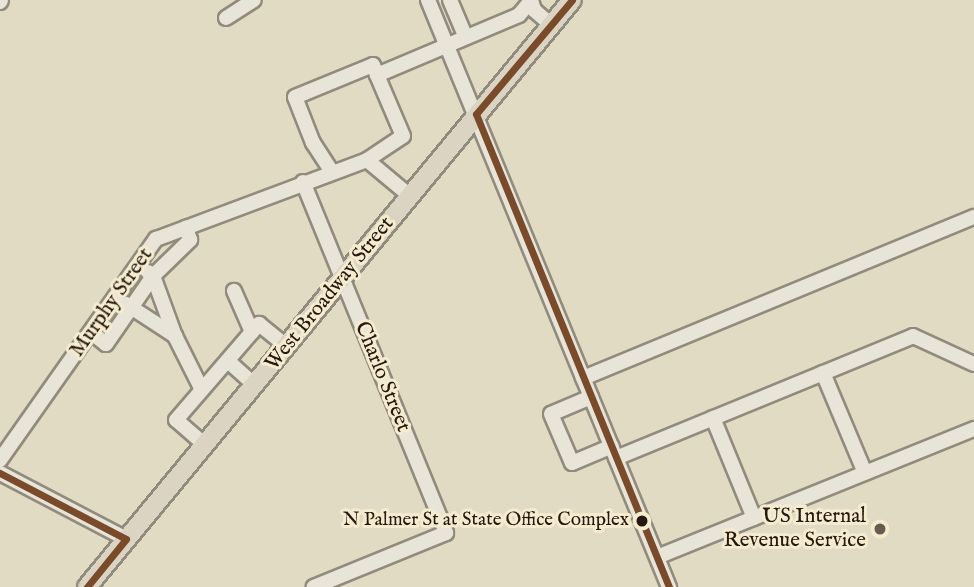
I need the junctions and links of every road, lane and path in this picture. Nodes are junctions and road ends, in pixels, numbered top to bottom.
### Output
1 (254, 0) edge
2 (428, 0) edge
3 (450, 0) edge
4 (572, 0) edge
5 (528, 2) edge
6 (226, 18) dead end
7 (551, 25) junction
8 (465, 36) junction
9 (446, 44) junction
10 (377, 75) junction
11 (476, 114) junction
12 (367, 160) junction
13 (332, 172) junction
14 (303, 183) junction
15 (410, 196) junction
16 (974, 217) edge
17 (186, 228) junction
18 (138, 265) junction
19 (153, 276) junction
20 (342, 281) junction
21 (121, 290) junction
22 (234, 291) dead end
23 (140, 296) junction
24 (131, 308) junction
25 (106, 311) junction
26 (121, 323) junction
27 (91, 332) junction
28 (252, 332) junction
29 (175, 336) junction
30 (287, 347) junction
31 (228, 361) junction
32 (974, 364) edge
33 (823, 373) junction
34 (583, 378) junction
35 (255, 385) junction
36 (202, 390) junction
37 (591, 397) junction
38 (713, 418) junction
39 (974, 429) edge
40 (205, 445) junction
41 (614, 452) junction
42 (0, 460) edge
43 (0, 472) edge
44 (865, 473) junction
45 (754, 518) junction
46 (126, 539) junction
47 (657, 557) junction
48 (87, 587) edge
49 (314, 587) edge
50 (670, 587) edge

1 - 6 street
2 - 9 street
3 - 8 street
4 - 7 main road, West Broadway Street
5 - 7 street
5 - 8 street
7 - 11 main road, West Broadway Street
8 - 9 street
9 - 10 street
9 - 11 street
10 - 12 street, Murphy Street
10 - 13 street
11 - 15 main road, West Broadway Street
11 - 34 street
12 - 13 street, Murphy Street
12 - 15 street
13 - 14 street, Murphy Street
14 - 17 street, Murphy Street
14 - 20 street, Charlo Street
15 - 20 main road, West Broadway Street
16 - 34 street
17 - 18 street, Murphy Street
17 - 19 street
18 - 19 street
18 - 21 street, Murphy Street
19 - 23 street
19 - 29 street
20 - 30 main road, West Broadway Street
20 - 49 street, Charlo Street
21 - 23 street
21 - 24 street
21 - 25 street, Murphy Street
22 - 28 street
23 - 24 street
24 - 26 street
24 - 29 street
25 - 26 street
25 - 27 street, Murphy Street
26 - 27 street
27 - 42 street, Murphy Street
28 - 30 street
28 - 31 street
29 - 36 street
30 - 35 main road, West Broadway Street
31 - 35 street
31 - 36 street
32 - 33 street
33 - 38 street
33 - 44 street
34 - 37 street
35 - 40 main road, West Broadway Street
36 - 40 street
37 - 41 street
37 - 41 street
38 - 41 street
38 - 45 street
39 - 44 street
40 - 46 main road, West Broadway Street
41 - 47 street
43 - 46 street
44 - 45 street
45 - 47 street
46 - 48 main road, West Broadway Street
47 - 50 street

